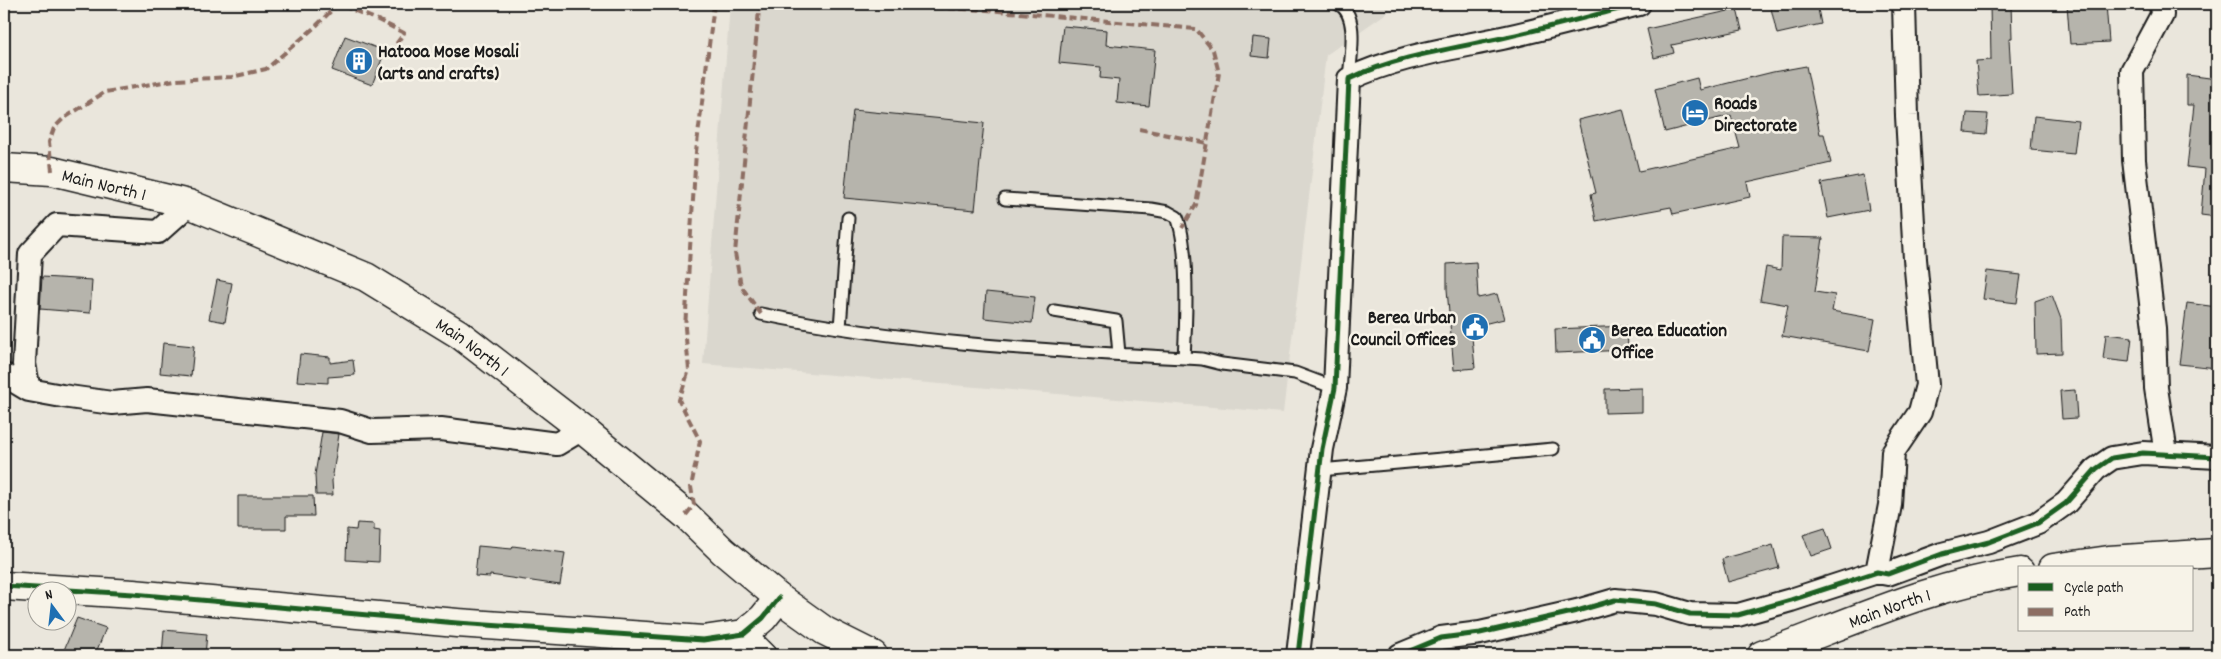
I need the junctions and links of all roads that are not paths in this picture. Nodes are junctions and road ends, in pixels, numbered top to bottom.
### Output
1 (1338, 4) edge
2 (1639, 4) edge
3 (1904, 4) edge
4 (2161, 4) edge
5 (1348, 79) junction
6 (4, 168) edge
7 (1005, 198) dead end
8 (189, 204) junction
9 (848, 218) dead end
10 (1054, 311) dead end
11 (761, 314) dead end
12 (840, 328) junction
13 (1119, 354) junction
14 (1184, 358) junction
15 (4, 375) edge
16 (1335, 388) junction
17 (29, 390) junction
18 (582, 429) junction
19 (1553, 448) dead end
20 (2166, 454) junction
21 (2217, 457) edge
22 (1320, 470) junction
23 (2217, 553) edge
24 (2067, 566) edge
25 (1877, 572) junction
26 (2018, 572) edge
27 (4, 586) edge
28 (779, 598) junction
29 (744, 634) junction
30 (765, 655) edge
31 (873, 655) edge
32 (1298, 655) edge
33 (1400, 655) edge
34 (1762, 655) edge

1 - 5 lane
2 - 5 street
3 - 25 street
4 - 20 street
5 - 16 street
6 - 8 main road, Main North 1
7 - 14 lane
8 - 17 street
8 - 18 main road, Main North 1
9 - 12 lane
10 - 13 lane
11 - 12 lane
12 - 13 lane
13 - 14 lane
14 - 16 lane
15 - 17 street
16 - 22 street
17 - 18 street
18 - 28 main road, Main North 1
19 - 22 lane
20 - 21 street
20 - 25 street
22 - 32 street
23 - 24 main road
25 - 33 street
26 - 34 main road, Main North 1
27 - 29 main road
28 - 29 main road
28 - 31 main road, Main North 1
29 - 30 street

